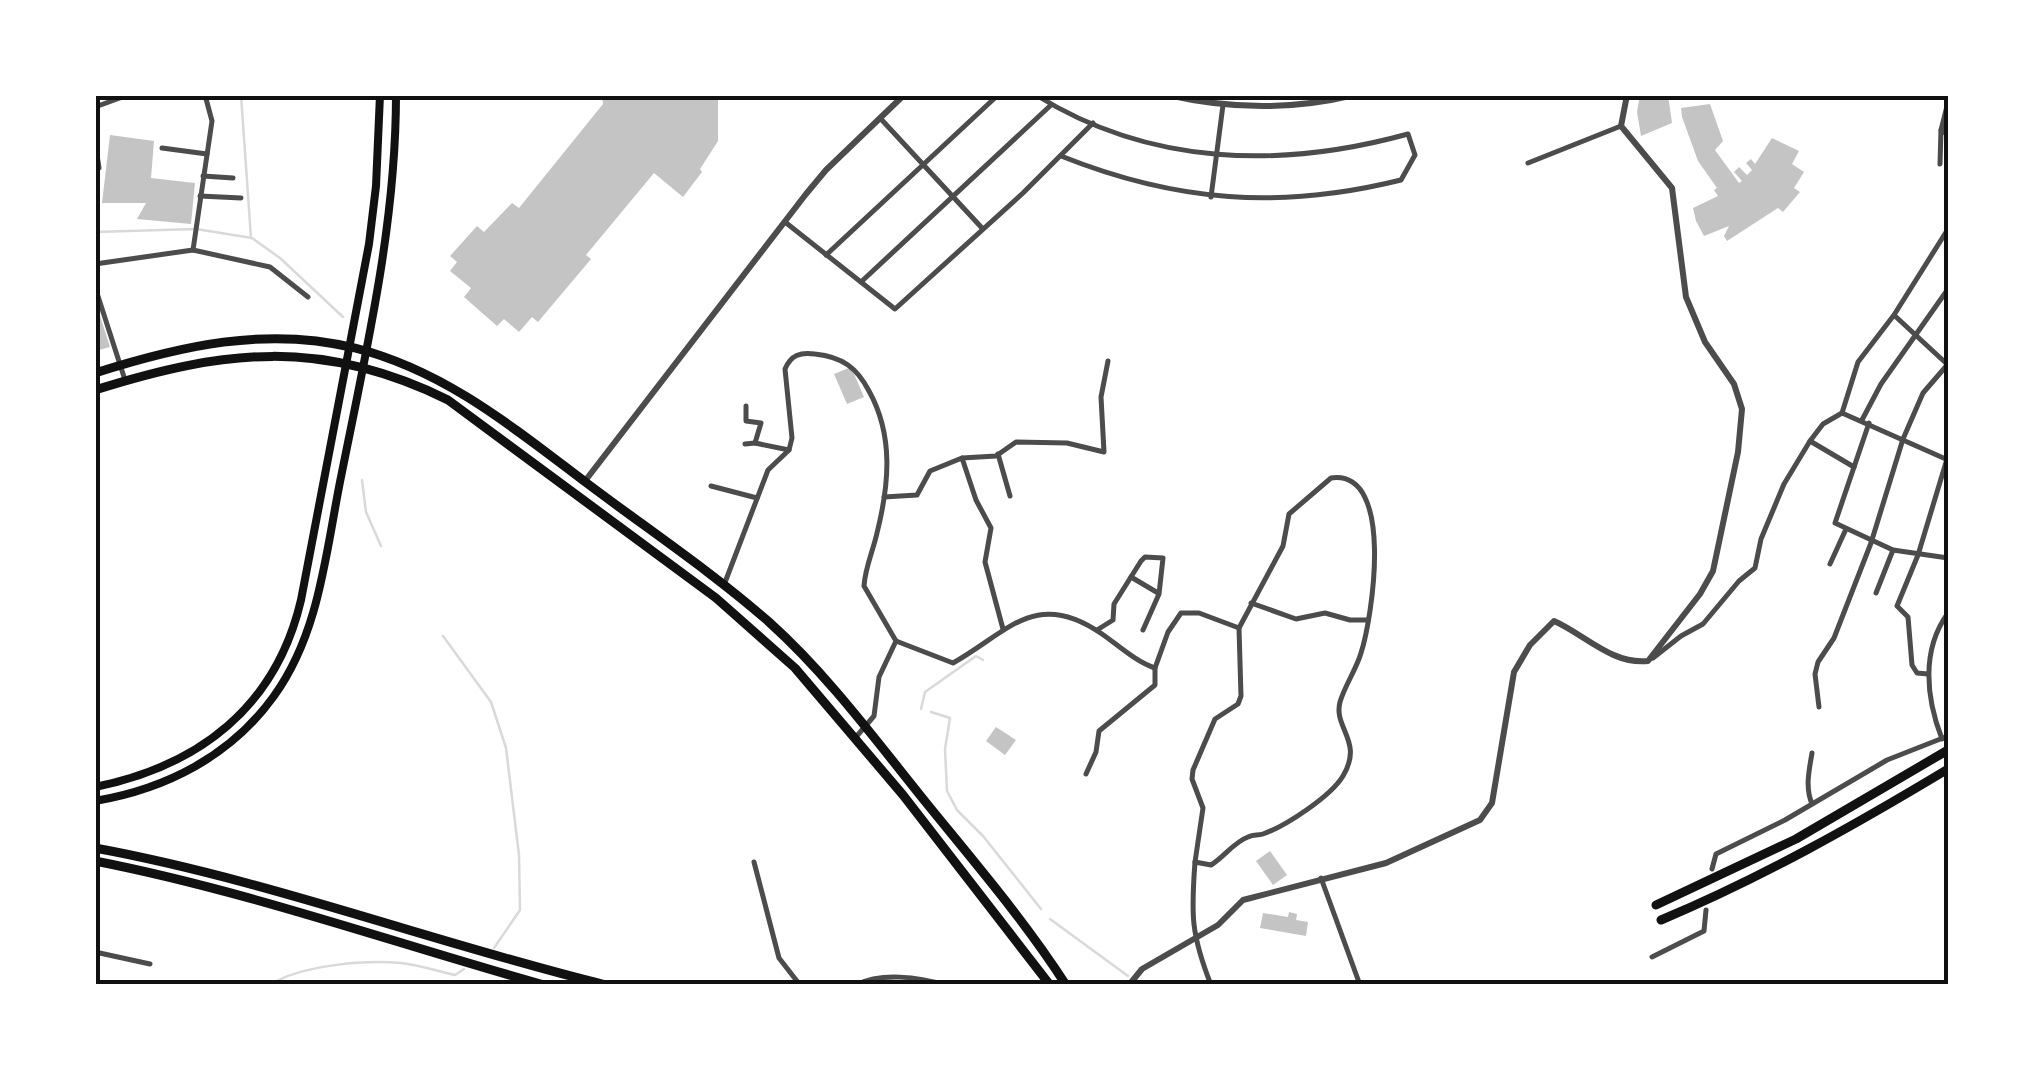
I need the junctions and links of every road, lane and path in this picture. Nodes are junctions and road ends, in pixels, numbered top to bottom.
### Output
1 (128, 95) edge
2 (204, 95) edge
3 (380, 95) edge
4 (396, 95) edge
5 (904, 95) edge
6 (998, 95) edge
7 (1036, 95) edge
8 (1168, 95) edge
9 (1354, 95) edge
10 (1628, 95) edge
11 (1187, 97) edge
12 (1948, 102) edge
13 (1051, 104) junction
14 (1223, 105) junction
15 (95, 107) edge
16 (880, 118) junction
17 (1093, 123) junction
18 (1621, 126) junction
19 (1941, 130) junction
20 (1948, 135) edge
21 (95, 142) edge
22 (162, 148) dead end
23 (207, 154) junction
24 (1217, 154) junction
25 (1061, 156) junction
26 (1528, 164) dead end
27 (1940, 164) dead end
28 (923, 165) junction
29 (99, 168) dead end
30 (203, 176) junction
31 (233, 178) dead end
32 (200, 196) junction
33 (953, 196) junction
34 (1211, 197) junction
35 (241, 198) dead end
36 (784, 222) junction
37 (982, 228) junction
38 (1948, 231) edge
39 (193, 250) junction
40 (826, 255) junction
41 (95, 264) edge
42 (860, 282) junction
43 (95, 286) edge
44 (1948, 289) edge
45 (308, 297) dead end
46 (1894, 315) junction
47 (1918, 336) junction
48 (351, 347) junction
49 (368, 352) junction
50 (1108, 361) dead end
51 (348, 364) junction
52 (1948, 364) edge
53 (120, 366) junction
54 (364, 367) junction
55 (95, 374) edge
56 (126, 380) junction
57 (95, 390) edge
58 (746, 406) dead end
59 (1842, 413) junction
60 (1862, 420) junction
61 (1869, 424) junction
62 (1903, 440) junction
63 (1810, 441) junction
64 (755, 442) junction
65 (745, 444) dead end
66 (788, 450) junction
67 (998, 454) junction
68 (962, 458) junction
69 (1948, 459) edge
70 (1855, 467) junction
71 (585, 482) junction
72 (711, 486) dead end
73 (884, 496) junction
74 (1010, 496) dead end
75 (757, 498) junction
76 (1846, 529) junction
77 (1872, 540) junction
78 (1893, 550) junction
79 (1918, 552) junction
80 (1948, 558) edge
81 (1830, 564) dead end
82 (1131, 577) junction
83 (724, 585) junction
84 (1876, 593) dead end
85 (1159, 594) junction
86 (1252, 603) junction
87 (1948, 613) edge
88 (1368, 620) junction
89 (1239, 628) junction
90 (1003, 629) junction
91 (1098, 630) junction
92 (1143, 630) dead end
93 (896, 641) junction
94 (1648, 661) junction
95 (1156, 668) junction
96 (1928, 674) junction
97 (1819, 707) dead end
98 (866, 728) junction
99 (856, 737) junction
100 (1945, 738) edge
101 (1948, 750) edge
102 (1812, 752) dead end
103 (1948, 769) edge
104 (1086, 774) dead end
105 (95, 788) edge
106 (95, 801) edge
107 (1812, 804) junction
108 (95, 848) edge
109 (95, 861) edge
110 (754, 862) dead end
111 (1195, 862) junction
112 (1712, 869) dead end
113 (1321, 878) junction
114 (1656, 905) dead end
115 (1706, 910) dead end
116 (1661, 920) dead end
117 (1196, 939) junction
118 (95, 952) edge
119 (1652, 957) dead end
120 (150, 964) dead end
121 (544, 985) edge
122 (606, 985) edge
123 (800, 985) edge
124 (856, 985) edge
125 (945, 985) edge
126 (1050, 985) edge
127 (1066, 985) edge
128 (1129, 985) edge
129 (1211, 985) edge
130 (1360, 985) edge

1 - 15 street
2 - 23 street
3 - 48 main road
4 - 49 main road
5 - 16 street
6 - 28 street
7 - 13 street
8 - 11 street
9 - 14 street
10 - 18 street
11 - 14 street
12 - 19 street
13 - 17 street
13 - 33 street
14 - 24 street
16 - 28 street
16 - 36 street
17 - 24 street
17 - 25 street
18 - 26 street
18 - 94 street
19 - 20 street
19 - 27 street
21 - 29 street
22 - 23 street
23 - 30 street
24 - 34 street
24 - 34 street
25 - 34 street
25 - 37 street
28 - 33 street
28 - 40 street
30 - 31 street
30 - 32 street
32 - 35 street
32 - 39 street
33 - 37 street
33 - 42 street
36 - 40 street
36 - 71 street
37 - 42 street
38 - 46 street
39 - 41 street
39 - 45 street
40 - 42 street
43 - 53 street
44 - 47 street
46 - 47 street
46 - 59 street
47 - 52 street
47 - 60 street
48 - 49 highway
48 - 51 main road
48 - 53 highway
49 - 54 main road
49 - 71 highway
50 - 67 street
51 - 54 highway
51 - 56 highway
51 - 105 main road
52 - 62 street
53 - 55 highway
53 - 56 street
54 - 99 highway
54 - 106 main road
56 - 57 highway
58 - 64 street
59 - 60 street
59 - 63 street
60 - 61 street
61 - 62 street
61 - 70 street
62 - 69 street
62 - 77 street
63 - 70 street
63 - 94 street
64 - 65 street
64 - 66 street
66 - 73 street
66 - 75 street
67 - 68 street
67 - 74 street
68 - 73 street
68 - 90 street
69 - 79 street
70 - 76 street
71 - 83 highway
72 - 75 street
73 - 93 street
75 - 83 street
76 - 77 street
76 - 81 street
77 - 78 street
77 - 97 street
78 - 79 street
78 - 84 street
79 - 80 street
79 - 96 street
82 - 85 street
82 - 85 street
82 - 91 street
83 - 98 highway
85 - 92 street
86 - 88 street
86 - 88 street
86 - 89 street
87 - 96 street
88 - 111 street
89 - 95 street
89 - 111 street
90 - 91 street
90 - 93 street
91 - 95 street
93 - 98 street
94 - 113 street
95 - 104 street
96 - 100 street
98 - 99 street
98 - 127 highway
99 - 126 highway
100 - 107 street
101 - 114 highway
102 - 107 street
103 - 116 highway
107 - 112 street
108 - 122 highway
109 - 121 highway
110 - 123 street
111 - 117 street
113 - 117 street
113 - 130 street
115 - 119 street
117 - 128 street
117 - 129 street
118 - 120 street
124 - 125 street

